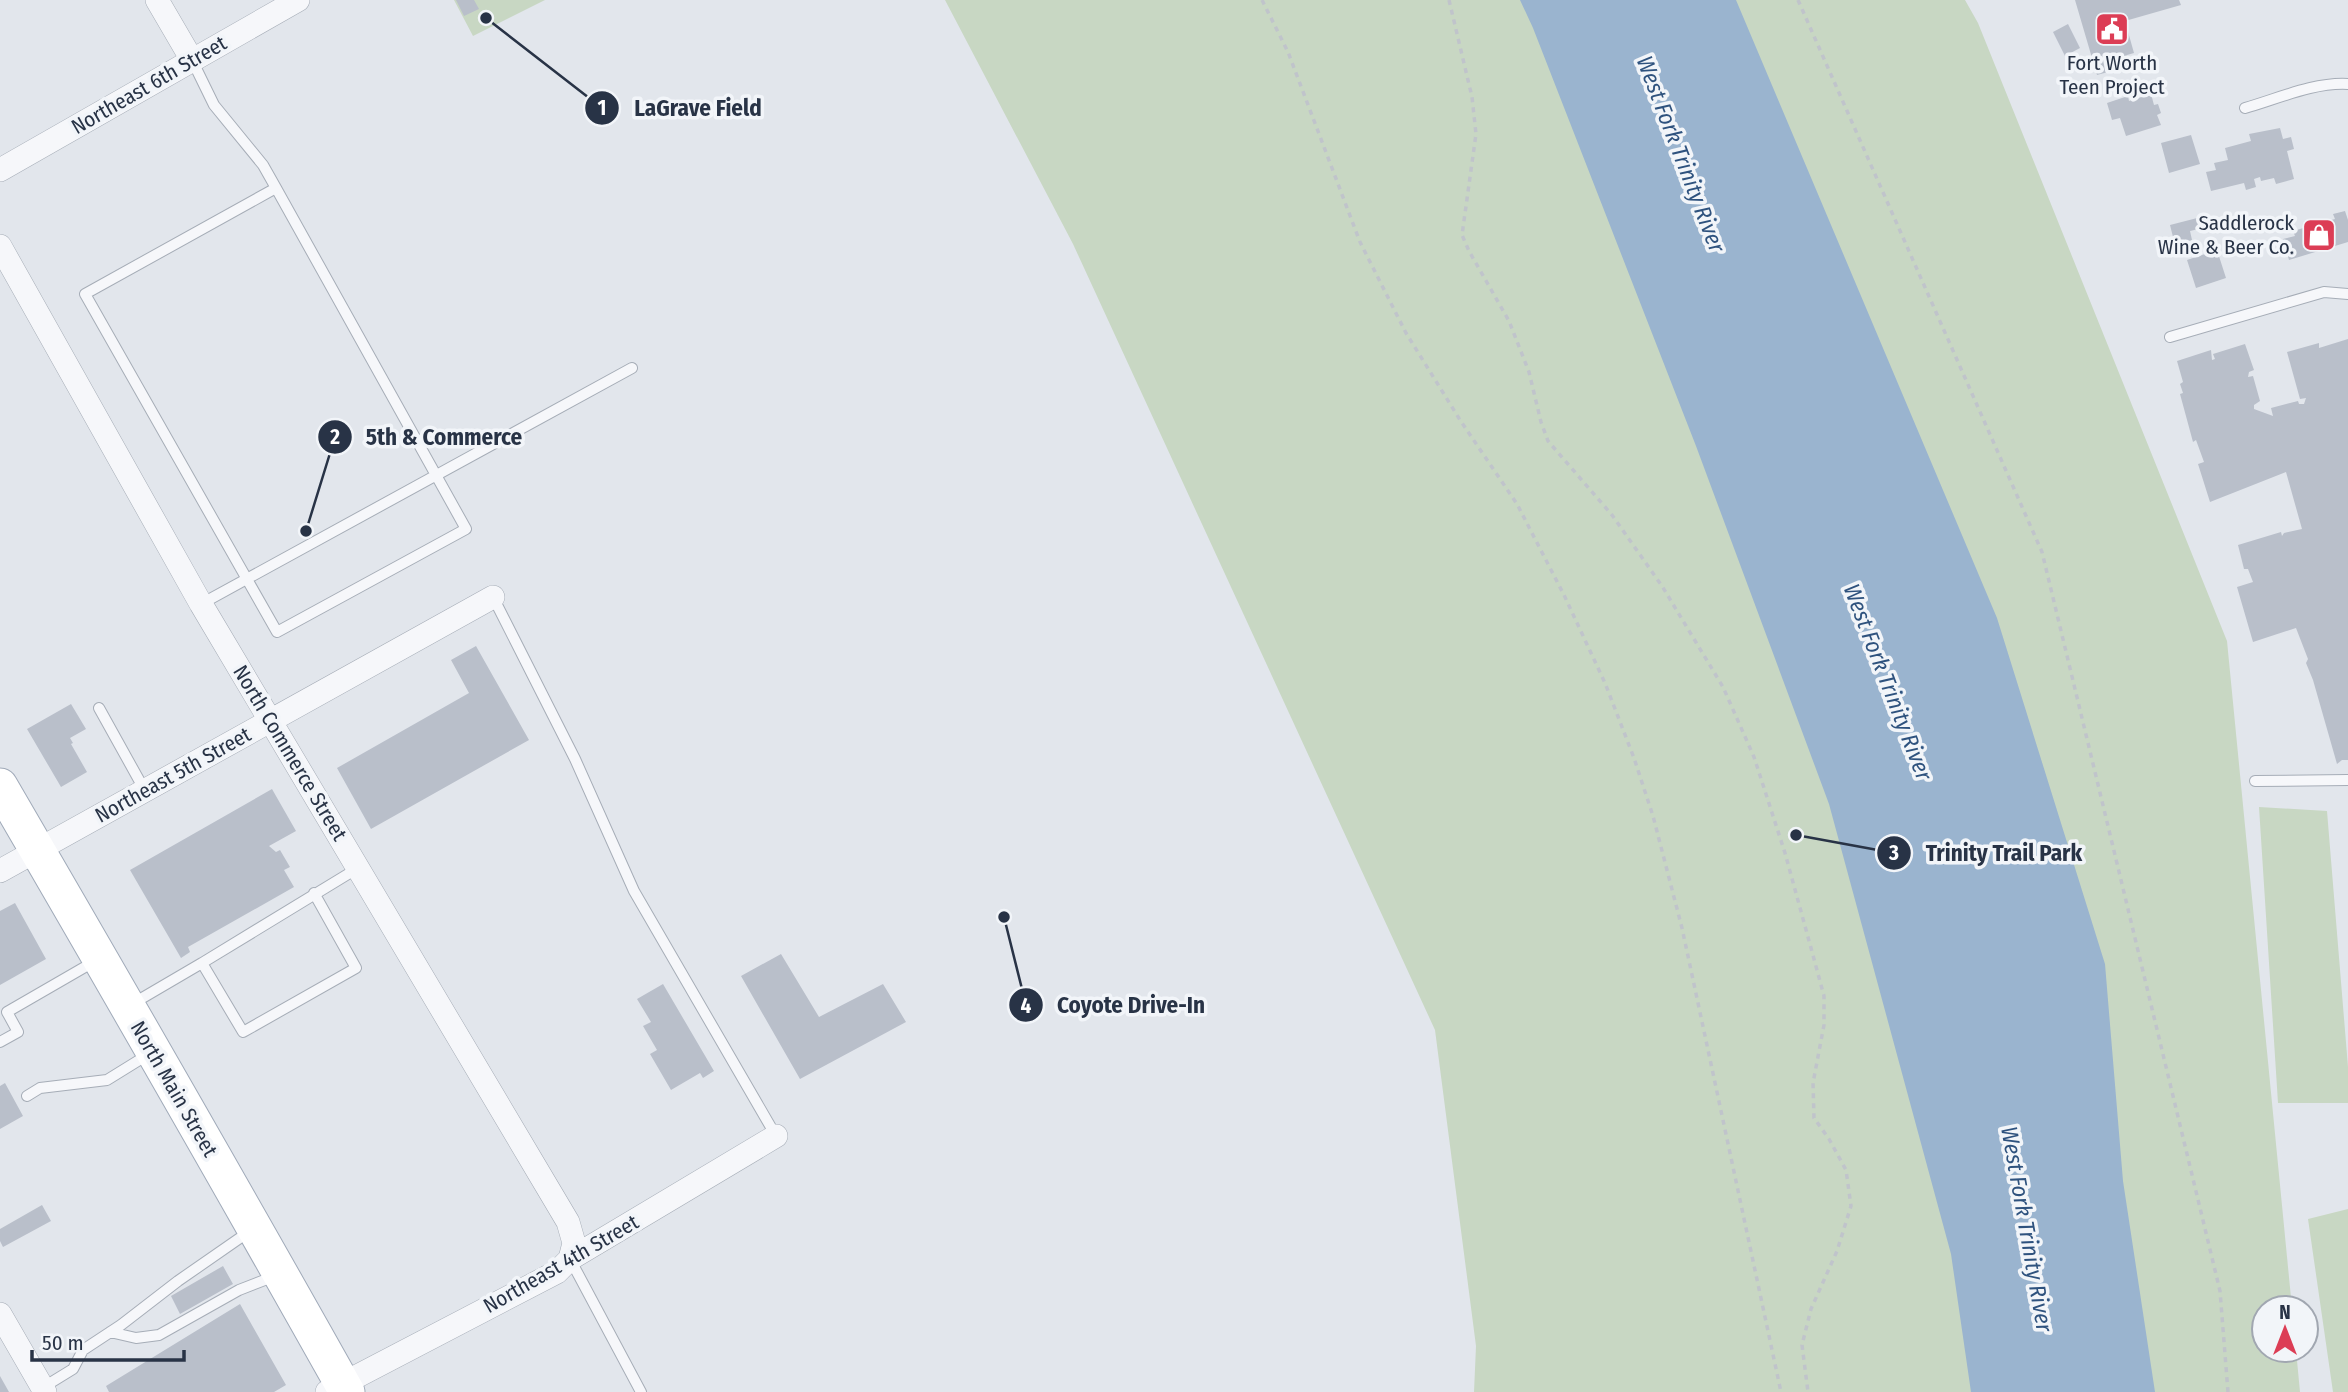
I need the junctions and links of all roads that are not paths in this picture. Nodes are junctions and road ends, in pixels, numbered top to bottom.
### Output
1 (157, 0) edge
2 (298, 0) edge
3 (192, 60) junction
4 (2348, 84) edge
5 (2245, 108) dead end
6 (0, 170) edge
7 (276, 188) junction
8 (0, 246) edge
9 (2348, 294) edge
10 (2170, 337) dead end
11 (632, 368) dead end
12 (436, 475) junction
13 (246, 579) junction
14 (493, 597) joint
15 (201, 604) junction
16 (99, 708) dead end
17 (271, 722) junction
18 (2348, 780) edge
19 (2255, 781) dead end
20 (0, 786) edge
21 (144, 789) junction
22 (37, 850) junction
23 (358, 868) junction
24 (0, 872) edge
25 (314, 893) junction
26 (99, 959) junction
27 (202, 963) junction
28 (127, 1007) junction
29 (0, 1042) edge
30 (152, 1053) junction
31 (27, 1096) dead end
32 (776, 1136) joint
33 (255, 1228) junction
34 (570, 1259) junction
35 (281, 1274) junction
36 (0, 1314) edge
37 (110, 1332) junction
38 (339, 1389) edge
39 (43, 1390) edge
40 (641, 1392) edge

1 - 3 street
2 - 3 street, Northeast 6th Street
3 - 6 street, Northeast 6th Street
3 - 7 lane
4 - 5 lane
7 - 12 lane
7 - 13 lane
8 - 15 street, North Commerce Street
9 - 10 lane
11 - 12 lane
12 - 13 lane
12 - 13 lane
13 - 15 lane
14 - 17 street, Northeast 5th Street
14 - 32 lane
15 - 17 street, North Commerce Street
16 - 21 lane
17 - 21 street, Northeast 5th Street
17 - 23 street, North Commerce Street
18 - 19 lane
20 - 22 main road, North Main Street
21 - 22 street, Northeast 5th Street
22 - 24 street, Northeast 5th Street
22 - 26 main road, North Main Street
23 - 25 lane
23 - 34 street, North Commerce Street
25 - 27 lane
25 - 27 lane
26 - 28 main road, North Main Street
26 - 29 lane
27 - 28 lane
28 - 30 main road, North Main Street
30 - 31 lane
30 - 33 main road, North Main Street
32 - 34 street, Northeast 4th Street
33 - 35 main road, North Main Street
33 - 37 lane
34 - 38 street, Northeast 4th Street
34 - 40 lane
35 - 37 lane
35 - 38 main road, North Main Street
36 - 39 street
37 - 39 lane

